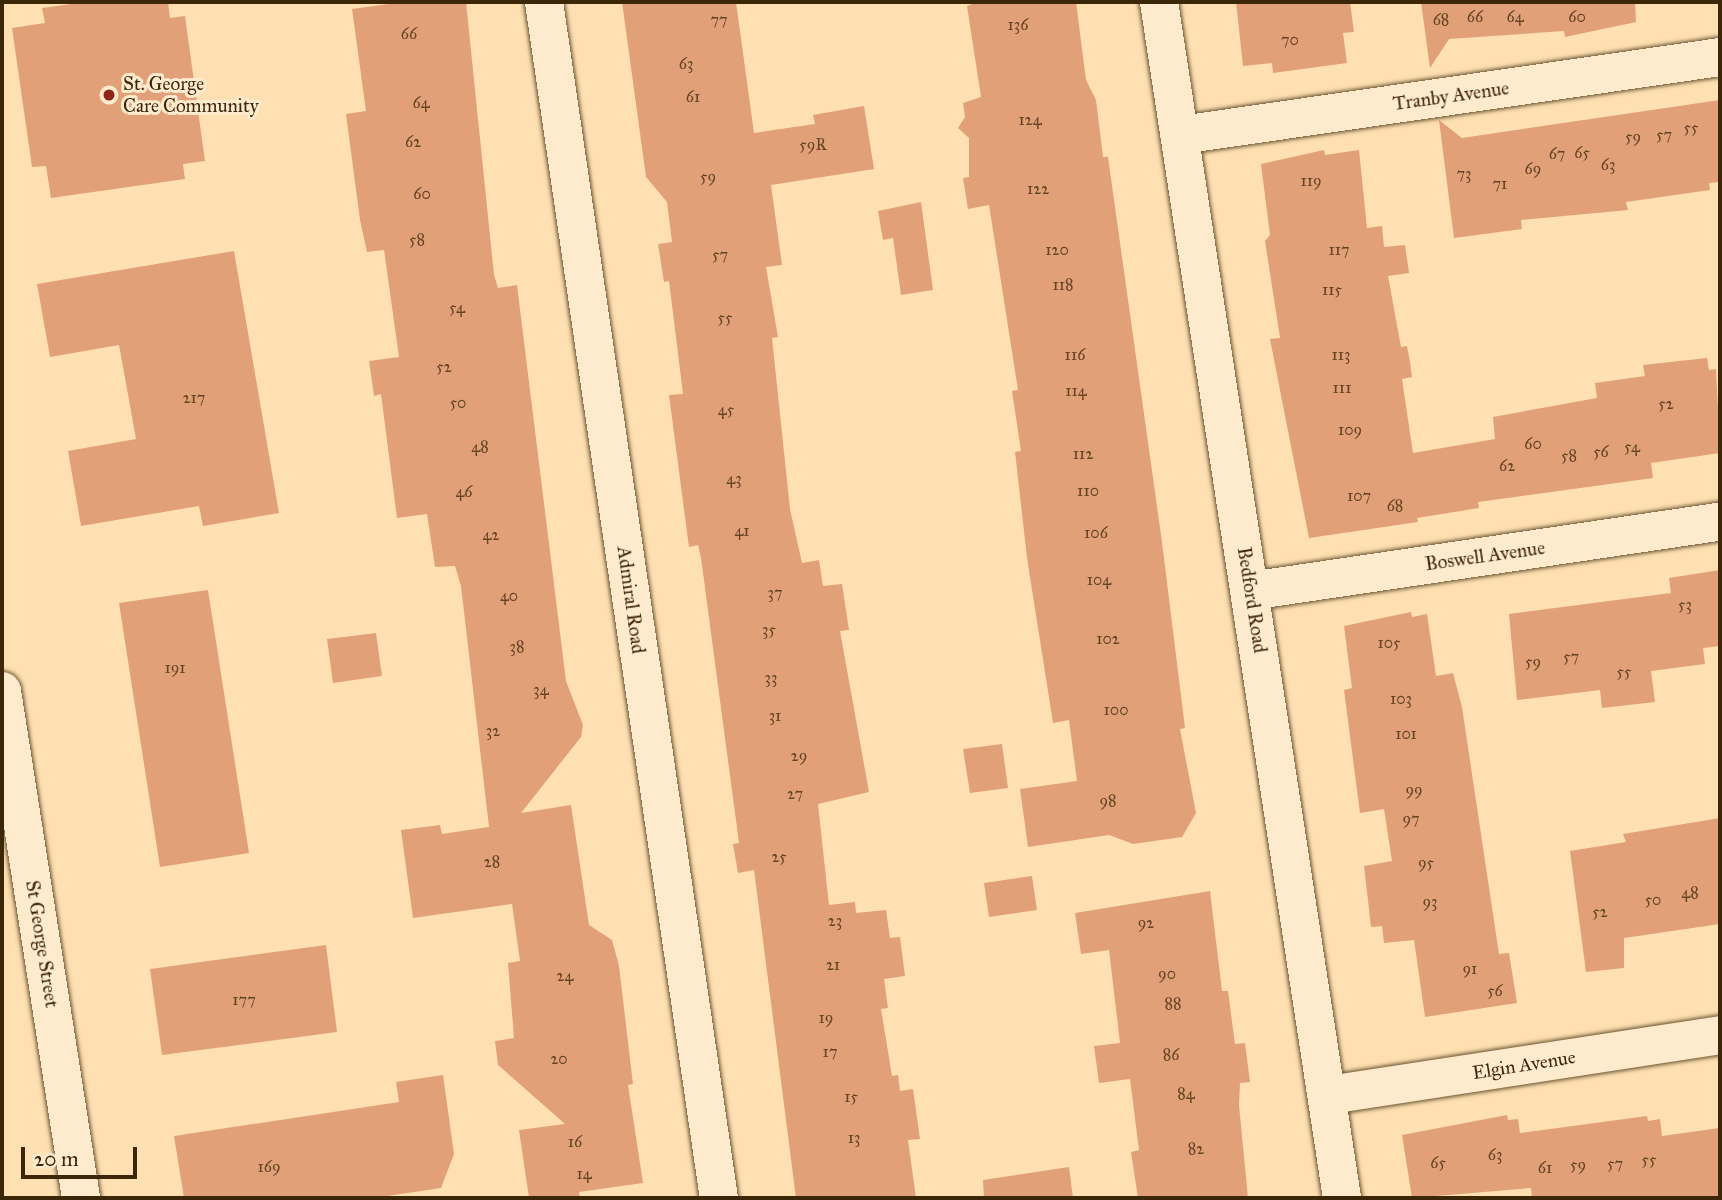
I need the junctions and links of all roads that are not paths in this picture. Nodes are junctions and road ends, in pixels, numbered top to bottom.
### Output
1 (544, 2) edge
2 (1159, 2) edge
3 (1720, 57) edge
4 (1181, 135) junction
5 (1720, 522) edge
6 (1251, 591) junction
7 (2, 691) edge
8 (1720, 1035) edge
9 (1329, 1095) junction
10 (81, 1198) edge
11 (719, 1198) edge
12 (1342, 1198) edge

1 - 11 street, Admiral Road
2 - 4 street, Bedford Road
3 - 4 street, Tranby Avenue
4 - 6 street, Bedford Road
5 - 6 street, Boswell Avenue
6 - 9 street, Bedford Road
7 - 10 street, St George Street
8 - 9 street, Elgin Avenue
9 - 12 street, Bedford Road

